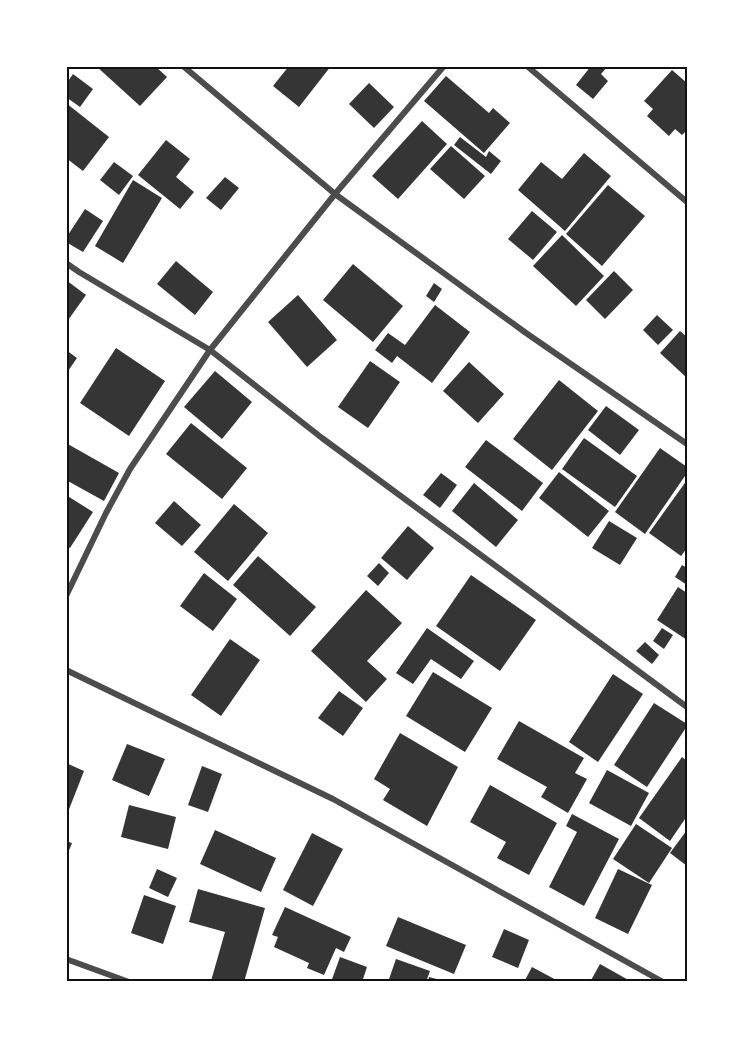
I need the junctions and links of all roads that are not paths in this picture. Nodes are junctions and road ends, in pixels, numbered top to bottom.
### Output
1 (183, 66) edge
2 (444, 66) edge
3 (527, 66) edge
4 (335, 194) junction
5 (687, 202) edge
6 (66, 262) edge
7 (210, 350) junction
8 (687, 444) edge
9 (66, 596) edge
10 (66, 670) edge
11 (687, 707) edge
12 (66, 959) edge
13 (129, 982) edge
14 (663, 982) edge

1 - 4 street
2 - 4 street
3 - 5 street
4 - 7 street
4 - 8 street
6 - 7 street
7 - 9 street
7 - 11 street
10 - 14 street
12 - 13 street

